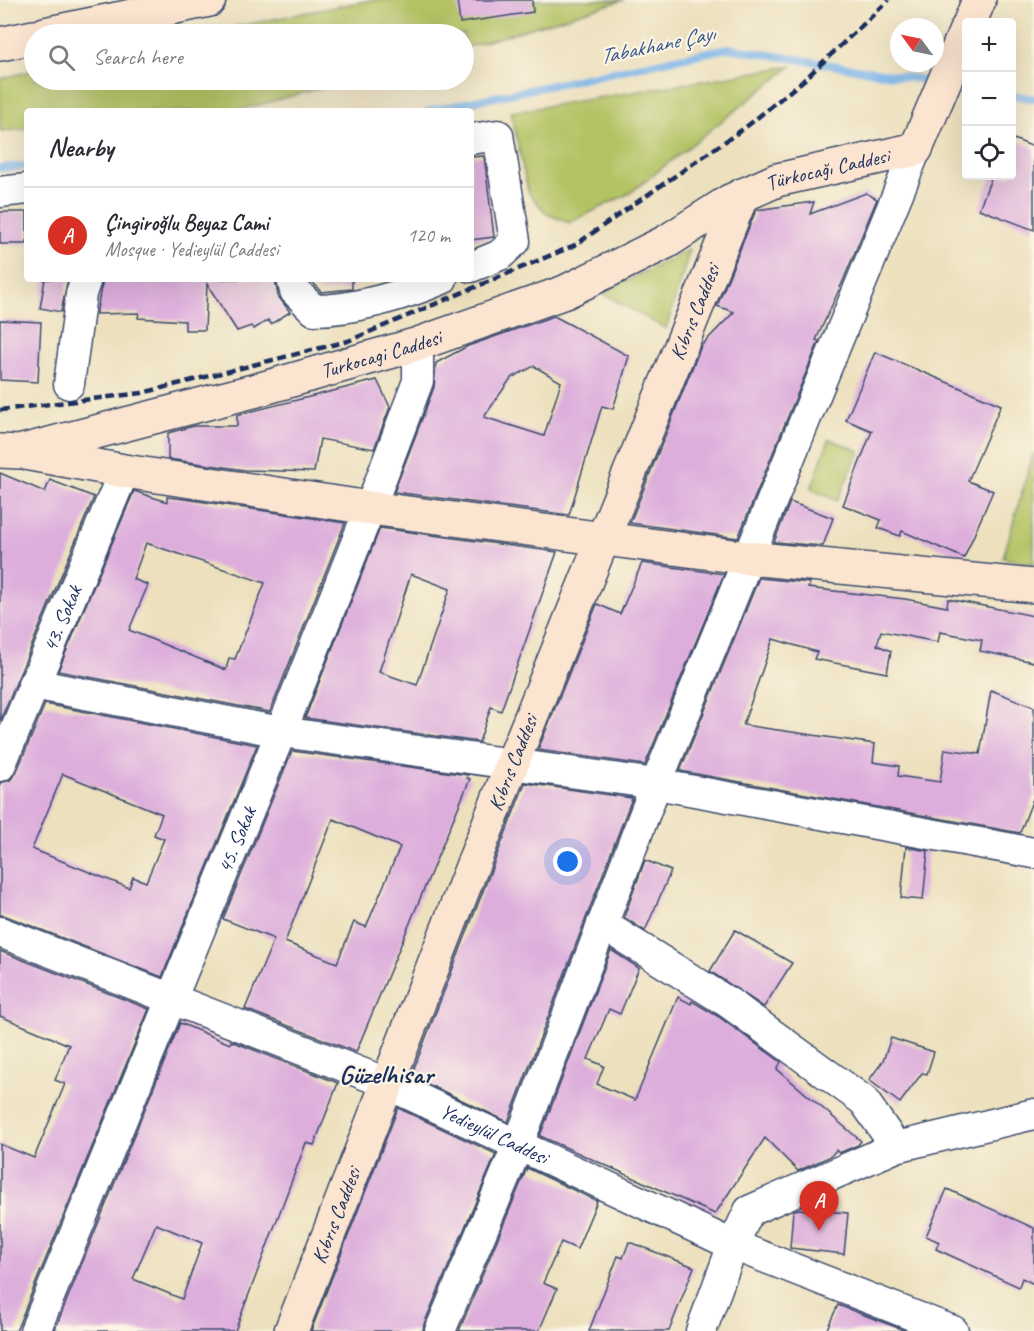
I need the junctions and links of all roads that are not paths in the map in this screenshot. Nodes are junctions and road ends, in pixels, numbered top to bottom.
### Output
1 (196, 1) edge
2 (973, 14) edge
3 (91, 24) edge
4 (24, 39) edge
5 (0, 44) edge
6 (474, 139) edge
7 (916, 149) junction
8 (24, 189) edge
9 (0, 192) edge
10 (736, 198) junction
11 (474, 266) edge
12 (85, 282) edge
13 (293, 282) edge
14 (434, 282) edge
15 (418, 344) junction
16 (69, 384) dead end
17 (10, 452) edge
18 (124, 471) junction
19 (370, 508) junction
20 (597, 537) junction
21 (749, 558) junction
22 (1034, 586) edge
23 (33, 684) junction
24 (281, 732) junction
25 (505, 763) junction
26 (0, 766) edge
27 (656, 784) junction
28 (1031, 845) edge
29 (602, 924) junction
30 (0, 932) edge
31 (172, 999) junction
32 (381, 1081) junction
33 (1034, 1114) edge
34 (518, 1145) junction
35 (896, 1147) junction
36 (733, 1245) junction
37 (891, 1319) edge
38 (35, 1331) edge
39 (273, 1331) edge
40 (291, 1331) edge
41 (440, 1331) edge
42 (701, 1331) edge
43 (953, 1331) edge

1 - 3 main road
2 - 7 main road
4 - 5 main road
6 - 11 street
7 - 10 main road, Türkocağı Caddesi
7 - 21 street
8 - 9 street
10 - 15 main road, Turkocagi Caddesi
10 - 20 main road, Kıbrıs Caddesi
12 - 16 street
13 - 14 street
15 - 17 main road, Turkocagi Caddesi
15 - 19 street, 45. Sokak
17 - 18 main road
18 - 19 main road
18 - 23 street, 43. Sokak
19 - 20 main road
19 - 24 street, 45. Sokak
20 - 21 main road
20 - 25 main road, Kıbrıs Caddesi
21 - 22 main road
21 - 27 street
23 - 24 street
23 - 26 street, 43. Sokak
24 - 25 street
24 - 31 street, 45. Sokak
25 - 27 street
25 - 32 main road, Kıbrıs Caddesi
27 - 28 street
27 - 29 street
29 - 34 street
29 - 35 street
30 - 31 street, Yedieylül Caddesi
31 - 32 street, Yedieylül Caddesi
31 - 38 street, 45. Sokak
32 - 34 street, Yedieylül Caddesi
32 - 39 main road, Kıbrıs Caddesi
32 - 40 main road, Kıbrıs Caddesi
33 - 35 street
34 - 36 street, Yedieylül Caddesi
34 - 41 street
35 - 36 street
36 - 37 street, Yedieylül Caddesi
36 - 42 street
37 - 43 street, Yedieylül Caddesi

